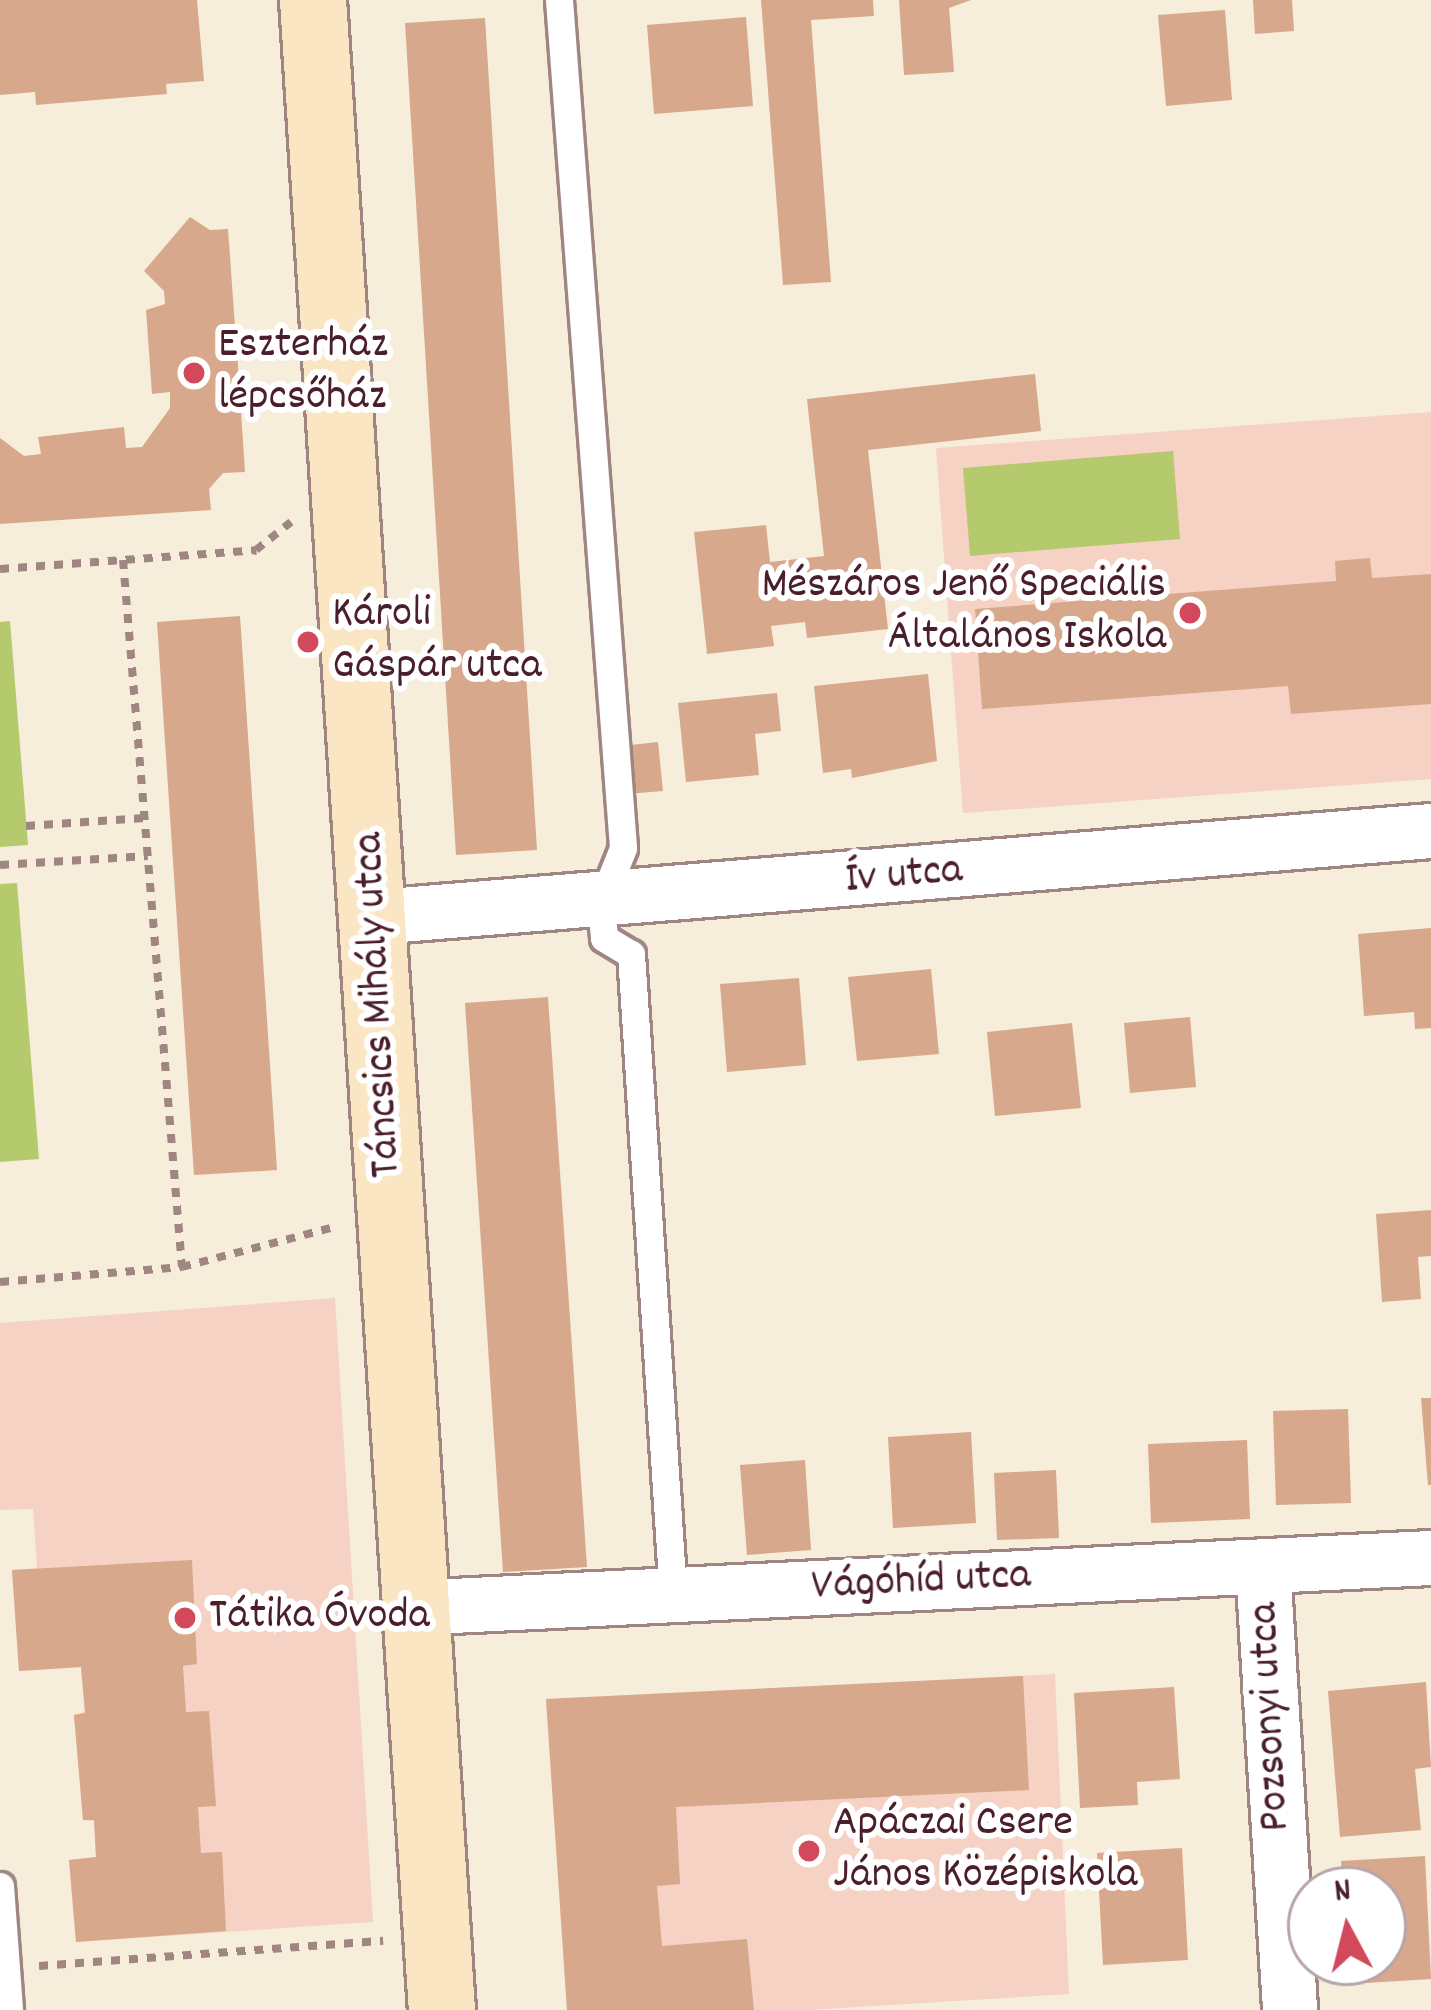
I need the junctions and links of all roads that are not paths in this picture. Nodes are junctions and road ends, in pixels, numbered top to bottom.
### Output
1 (313, 0) edge
2 (560, 0) edge
3 (1431, 831) edge
4 (601, 903) junction
5 (376, 917) junction
6 (1431, 1558) edge
7 (1263, 1567) junction
8 (674, 1594) junction
9 (412, 1608) junction
10 (0, 1886) edge
11 (9, 2010) edge
12 (442, 2010) edge
13 (1290, 2010) edge

1 - 5 street, Táncsics Mihály utca
2 - 4 lane
3 - 4 street, Ív utca
4 - 5 street, Ív utca
4 - 8 lane
5 - 9 street, Táncsics Mihály utca
6 - 7 street, Vágóhíd utca
7 - 8 street, Vágóhíd utca
7 - 13 street, Pozsonyi utca
8 - 9 street, Vágóhíd utca
9 - 12 street, Táncsics Mihály utca
10 - 11 lane

